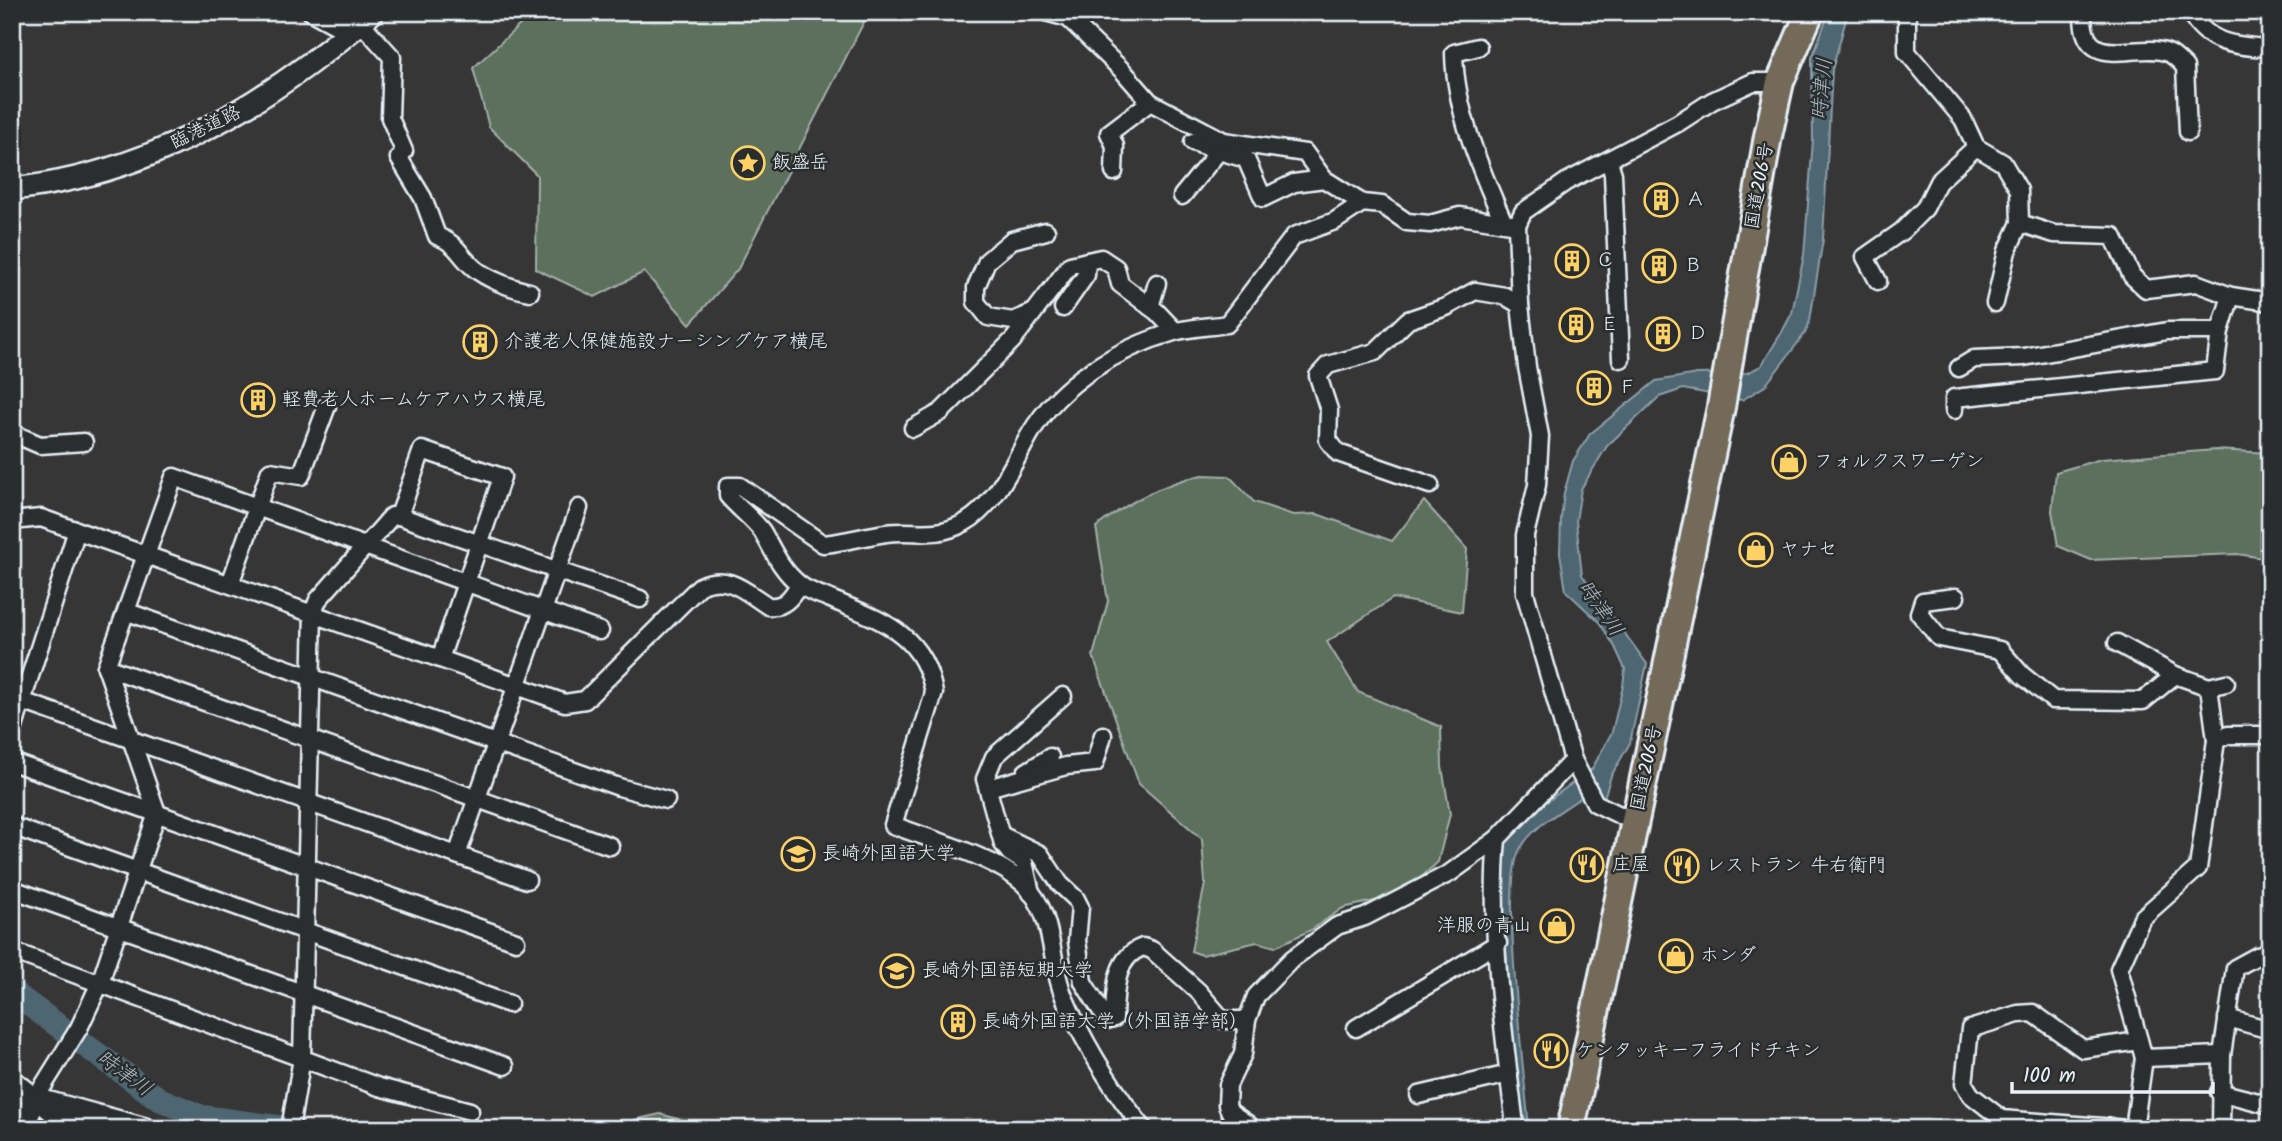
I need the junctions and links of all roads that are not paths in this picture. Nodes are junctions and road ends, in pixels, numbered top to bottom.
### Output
1 (311, 12) edge
2 (1046, 12) edge
3 (1810, 12) edge
4 (1907, 12) edge
5 (2083, 12) edge
6 (2190, 12) edge
7 (361, 16) edge
8 (1478, 47) dead end
9 (2270, 48) edge
10 (1780, 82) junction
11 (1150, 102) junction
12 (2188, 132) dead end
13 (1193, 142) dead end
14 (1976, 148) junction
15 (1219, 151) junction
16 (1609, 161) junction
17 (1114, 172) dead end
18 (1324, 179) junction
19 (12, 190) edge
20 (1182, 196) dead end
21 (1363, 202) junction
22 (2020, 223) junction
23 (1511, 224) junction
24 (1046, 231) dead end
25 (1087, 261) junction
26 (1878, 281) dead end
27 (1157, 283) dead end
28 (530, 292) dead end
29 (2231, 296) junction
30 (2270, 302) edge
31 (1995, 303) dead end
32 (1520, 305) junction
33 (1150, 307) junction
34 (1063, 308) dead end
35 (1032, 313) junction
36 (1175, 331) junction
37 (2220, 331) junction
38 (1621, 359) dead end
39 (1959, 368) dead end
40 (327, 406) dead end
41 (1954, 410) dead end
42 (913, 428) dead end
43 (12, 433) edge
44 (84, 442) dead end
45 (1430, 485) dead end
46 (257, 508) junction
47 (579, 508) dead end
48 (398, 516) junction
49 (12, 521) edge
50 (77, 530) junction
51 (480, 544) junction
52 (363, 546) junction
53 (146, 553) junction
54 (557, 573) junction
55 (467, 583) junction
56 (230, 584) junction
57 (799, 585) junction
58 (1956, 597) dead end
59 (640, 600) dead end
60 (543, 609) junction
61 (128, 612) junction
62 (313, 612) junction
63 (600, 631) dead end
64 (2117, 643) dead end
65 (440, 659) junction
66 (106, 667) junction
67 (2175, 675) junction
68 (312, 676) junction
69 (2226, 683) dead end
70 (517, 684) junction
71 (2209, 687) junction
72 (1063, 696) dead end
73 (22, 701) junction
74 (12, 734) edge
75 (1103, 735) dead end
76 (2270, 735) edge
77 (312, 739) junction
78 (132, 740) junction
79 (2216, 740) junction
80 (495, 742) junction
81 (1050, 757) dead end
82 (1573, 760) junction
83 (12, 762) edge
84 (1016, 780) junction
85 (988, 788) junction
86 (477, 799) junction
87 (666, 800) dead end
88 (308, 804) junction
89 (157, 813) junction
90 (1636, 823) junction
91 (12, 826) edge
92 (1001, 835) junction
93 (1497, 839) junction
94 (610, 846) dead end
95 (457, 855) junction
96 (306, 868) junction
97 (136, 869) junction
98 (527, 880) dead end
99 (12, 889) edge
100 (1031, 893) junction
101 (117, 926) junction
102 (307, 933) junction
103 (516, 941) dead end
104 (1498, 943) junction
105 (12, 951) edge
106 (2270, 954) edge
107 (100, 983) junction
108 (304, 995) junction
109 (509, 1004) dead end
110 (2227, 1018) junction
111 (1247, 1020) junction
112 (1356, 1028) dead end
113 (2270, 1030) edge
114 (2139, 1041) junction
115 (2222, 1055) junction
116 (302, 1058) junction
117 (2144, 1058) junction
118 (505, 1066) dead end
119 (1509, 1074) junction
120 (12, 1081) edge
121 (2219, 1092) junction
122 (1419, 1095) dead end
123 (36, 1099) junction
124 (2270, 1105) edge
125 (470, 1111) dead end
126 (291, 1123) edge
127 (1250, 1125) dead end
128 (22, 1129) edge
129 (70, 1129) edge
130 (145, 1129) edge
131 (1144, 1129) edge
132 (1512, 1129) edge
133 (1571, 1129) edge
134 (2128, 1129) edge
135 (2134, 1129) edge
136 (2221, 1129) edge

1 - 7 street
2 - 11 street
3 - 10 highway, 国道206号
4 - 14 street
5 - 12 street
6 - 9 street
7 - 19 street, 臨港道路
7 - 28 street
8 - 23 street
10 - 16 street
10 - 90 highway, 国道206号
11 - 17 street
11 - 18 street
13 - 15 street
14 - 22 street
14 - 26 street
15 - 18 street
15 - 20 street
16 - 23 street
16 - 38 street
18 - 21 street
21 - 23 street
21 - 36 street
22 - 29 street
22 - 31 street
23 - 32 street
24 - 35 street
25 - 33 street
25 - 34 street
25 - 35 street
27 - 33 street
29 - 30 street
29 - 37 street
32 - 45 street
32 - 82 street
33 - 36 street
35 - 42 street
36 - 57 street
37 - 39 street
37 - 41 street
40 - 46 street
43 - 44 street
46 - 52 street
46 - 53 street
46 - 56 street
47 - 54 street
48 - 51 street
48 - 51 street
48 - 52 street
49 - 50 street
50 - 53 street
50 - 73 street
51 - 54 street
51 - 55 street
52 - 55 street
52 - 62 street
53 - 56 street
53 - 61 street
54 - 59 street
54 - 60 street
55 - 60 street
55 - 65 street
56 - 62 street
57 - 70 street
57 - 100 street
58 - 67 street
60 - 63 street
60 - 70 street
61 - 66 street
61 - 68 street
62 - 65 street
62 - 68 street
64 - 67 street
65 - 70 street
66 - 77 street
66 - 78 street
67 - 71 street
68 - 77 street
68 - 80 street
69 - 71 street
70 - 80 street
71 - 79 street
72 - 85 street
73 - 74 street
73 - 78 street
75 - 84 street
76 - 79 street
77 - 86 street
77 - 88 street
78 - 88 street
78 - 89 street
79 - 114 street
80 - 86 street
80 - 87 street
81 - 84 street
82 - 90 street
82 - 93 street
83 - 89 street
84 - 85 street
85 - 92 street
86 - 94 street
86 - 95 street
88 - 95 street
88 - 96 street
89 - 96 street
89 - 97 street
90 - 133 highway, 国道206号
91 - 97 street
92 - 100 street
92 - 111 street
93 - 104 street
93 - 111 street
95 - 98 street
96 - 102 street
96 - 103 street
97 - 101 street
97 - 102 street
99 - 101 street
100 - 131 street
101 - 107 street
101 - 108 street
102 - 108 street
102 - 109 street
104 - 112 street
104 - 119 street
105 - 107 street
106 - 110 street
107 - 116 street
107 - 123 street
108 - 116 street
108 - 118 street
110 - 113 street
110 - 115 street
111 - 127 street
114 - 117 street
114 - 134 street
115 - 117 street
115 - 121 street
116 - 125 street
116 - 126 street
117 - 135 street
119 - 122 street
119 - 132 street
120 - 123 street
121 - 124 street
121 - 136 street
123 - 128 street
123 - 129 street
123 - 130 street

